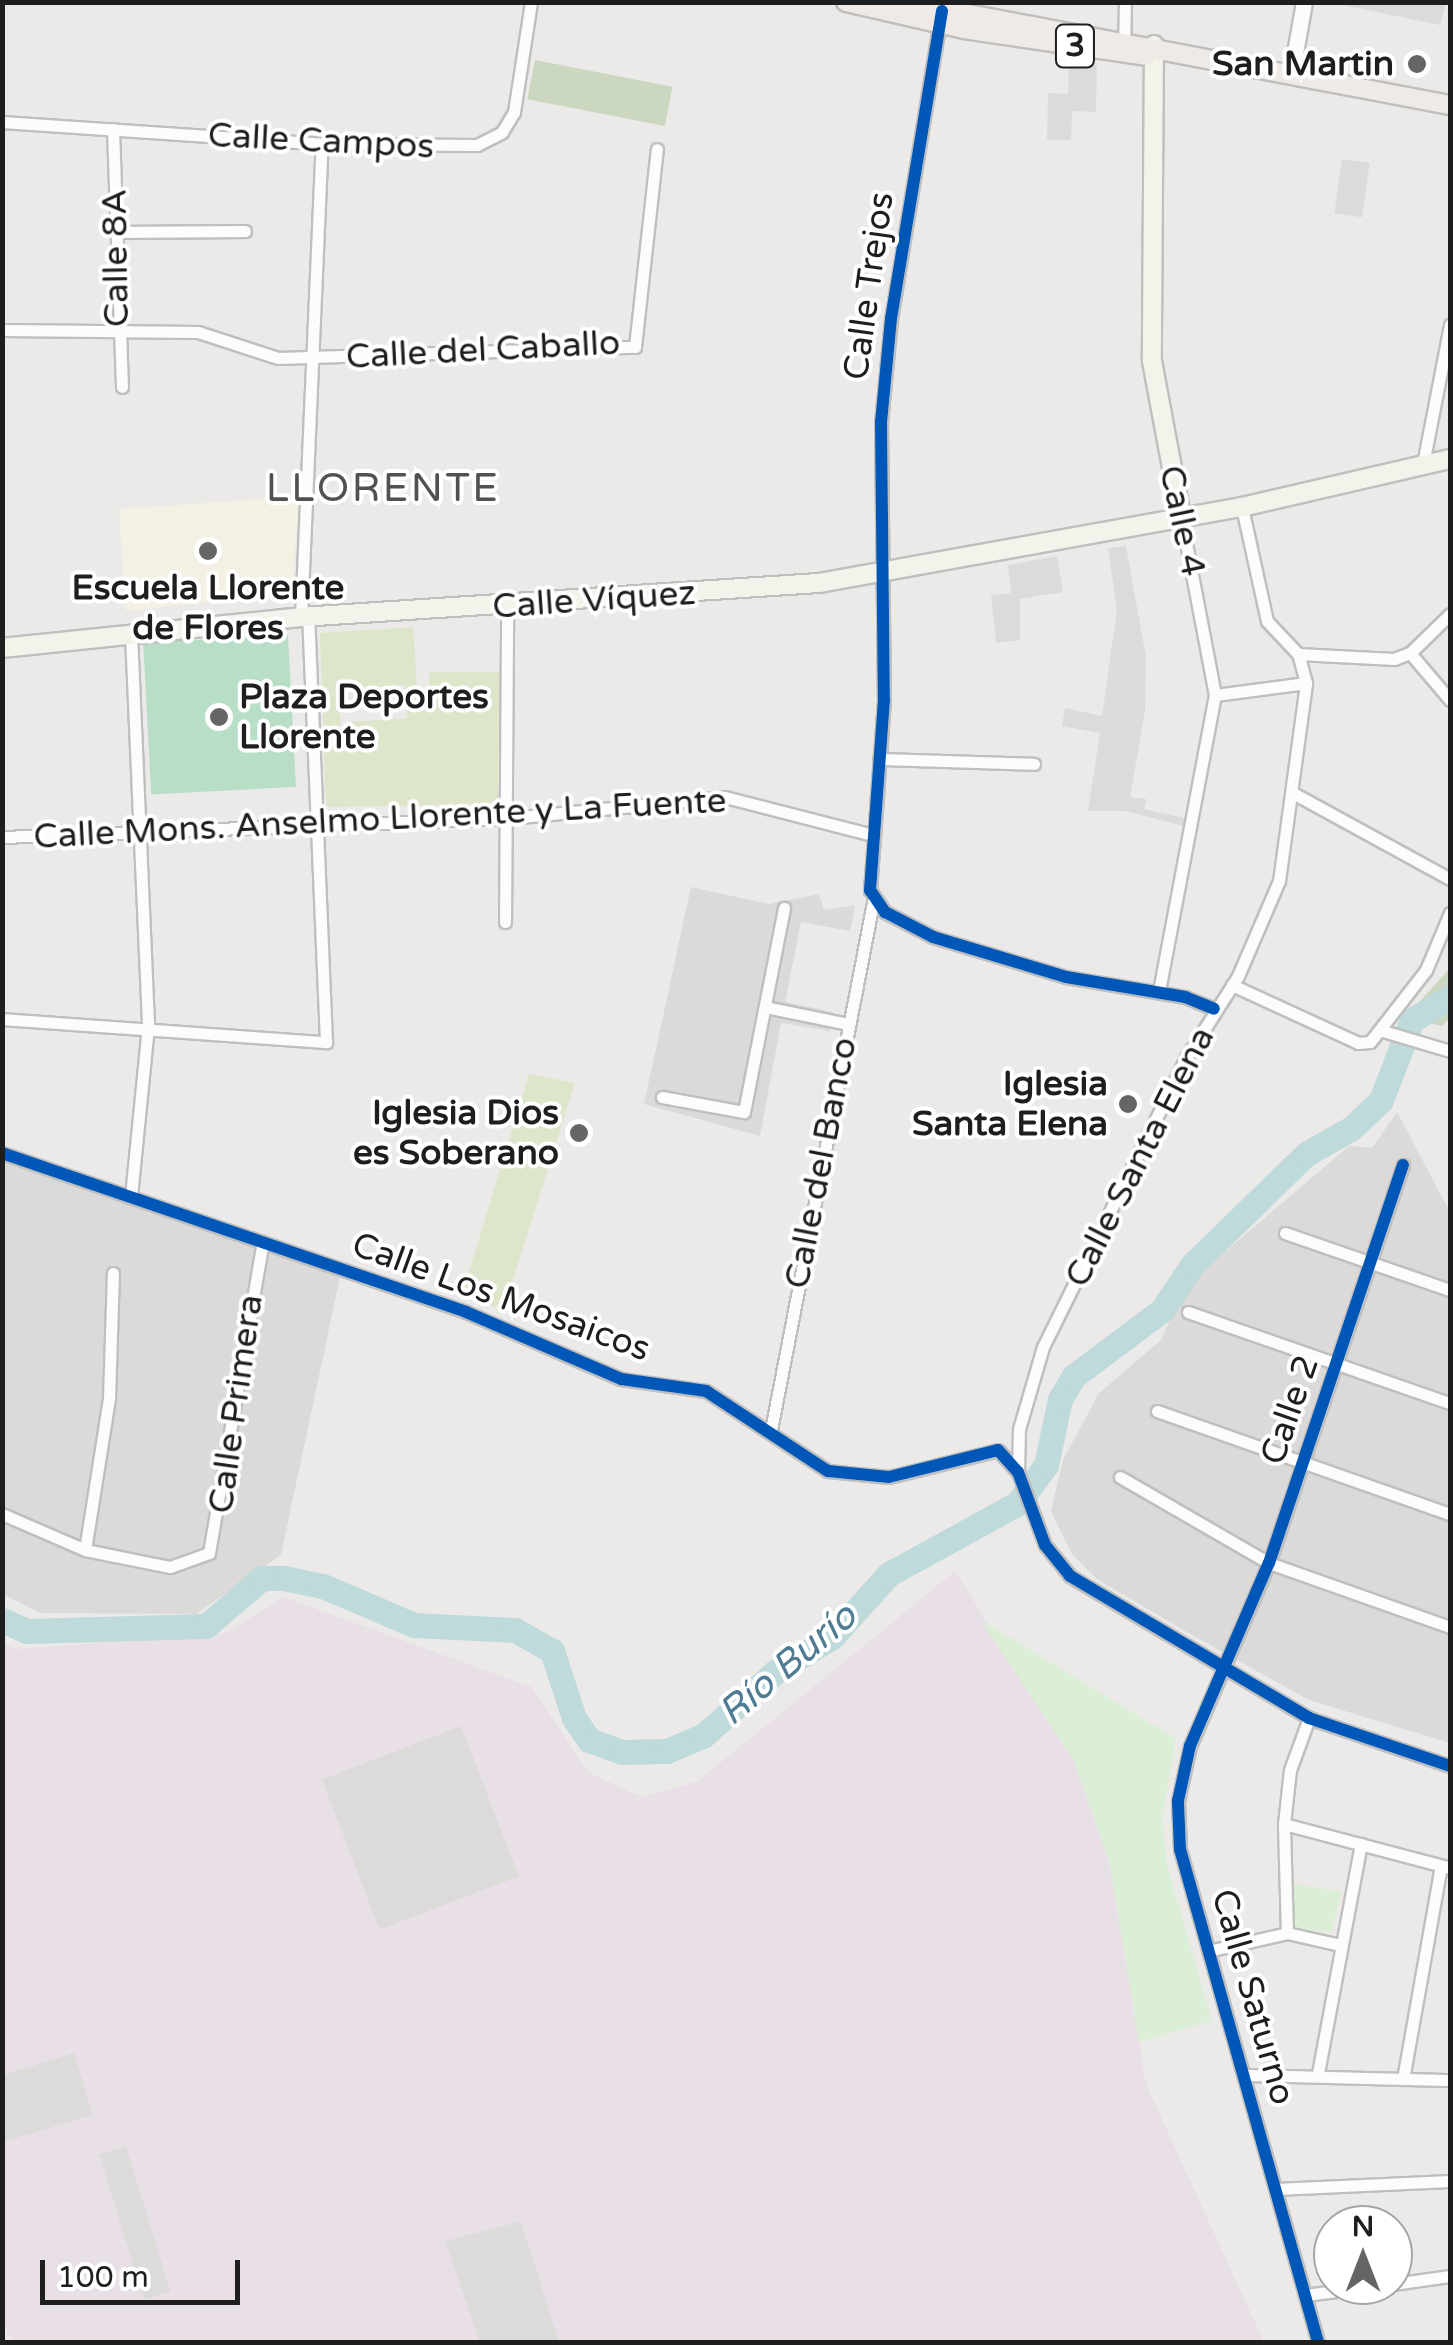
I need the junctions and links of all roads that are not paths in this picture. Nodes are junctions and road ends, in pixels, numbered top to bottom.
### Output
1 (532, 2) edge
2 (846, 2) edge
3 (905, 2) edge
4 (1125, 2) edge
5 (1304, 2) edge
6 (940, 17) junction
7 (1124, 47) junction
8 (1153, 51) junction
9 (1292, 75) junction
10 (1450, 106) edge
11 (2, 122) edge
12 (113, 129) junction
13 (322, 144) junction
14 (658, 149) dead end
15 (245, 231) dead end
16 (115, 232) junction
17 (1450, 324) edge
18 (2, 330) edge
19 (116, 330) junction
20 (1448, 355) edge
21 (315, 357) junction
22 (122, 387) dead end
23 (1450, 459) edge
24 (1422, 464) junction
25 (1242, 507) junction
26 (1181, 516) junction
27 (880, 572) junction
28 (507, 606) junction
29 (1450, 614) edge
30 (305, 616) junction
31 (131, 634) junction
32 (2, 648) edge
33 (1410, 653) junction
34 (1298, 654) junction
35 (1306, 684) junction
36 (1215, 695) junction
37 (1450, 700) edge
38 (879, 759) junction
39 (1034, 764) dead end
40 (1293, 793) junction
41 (510, 818) junction
42 (315, 824) junction
43 (873, 834) junction
44 (138, 835) junction
45 (2, 837) edge
46 (1450, 879) edge
47 (874, 898) junction
48 (784, 908) dead end
49 (1450, 913) edge
50 (505, 922) dead end
51 (1232, 985) junction
52 (1159, 992) junction
53 (765, 1007) junction
54 (1214, 1009) junction
55 (2, 1019) edge
56 (848, 1024) junction
57 (148, 1026) junction
58 (1388, 1031) junction
59 (1450, 1051) edge
60 (662, 1098) dead end
61 (2, 1153) edge
62 (1403, 1165) dead end
63 (131, 1198) junction
64 (1285, 1233) dead end
65 (262, 1246) junction
66 (1370, 1262) junction
67 (113, 1273) dead end
68 (1450, 1290) edge
69 (1188, 1312) dead end
70 (1337, 1364) junction
71 (1450, 1402) edge
72 (1158, 1412) dead end
73 (1020, 1429) junction
74 (771, 1430) junction
75 (990, 1450) junction
76 (1304, 1463) junction
77 (1018, 1472) junction
78 (1120, 1478) dead end
79 (2, 1514) edge
80 (1450, 1514) edge
81 (85, 1550) junction
82 (1268, 1563) junction
83 (1450, 1627) edge
84 (1224, 1670) junction
85 (1310, 1718) junction
86 (1450, 1766) edge
87 (1284, 1824) junction
88 (1361, 1844) junction
89 (1446, 1867) edge
90 (1288, 1933) junction
91 (1340, 1945) junction
92 (1208, 1951) junction
93 (1318, 2073) junction
94 (1245, 2075) junction
95 (1404, 2078) junction
96 (1450, 2080) edge
97 (1450, 2181) edge
98 (1276, 2189) junction
99 (1450, 2276) edge
100 (1413, 2281) edge
101 (1313, 2294) edge
102 (1305, 2295) junction
103 (1318, 2342) edge

1 - 13 street, Calle Campos
2 - 6 main road, 3
3 - 6 main road, 3
4 - 7 street
5 - 9 street
6 - 7 main road, 3
6 - 27 street, Calle Trejos
7 - 8 main road, 3
8 - 9 main road, 3
8 - 26 main road, Calle 4
9 - 10 main road, 3
11 - 12 street, Calle Campos
12 - 13 street, Calle Campos
12 - 16 street, Calle 8A
13 - 21 street
14 - 21 street, Calle del Caballo
15 - 16 street
16 - 19 street, Calle 8A
17 - 20 street
18 - 19 street
19 - 21 street
19 - 22 street, Calle 8A
20 - 24 street
21 - 30 street
23 - 24 main road, Calle Víquez
24 - 25 main road, Calle Víquez
25 - 26 main road, Calle Víquez
25 - 34 street, Calle Santa Elena
26 - 27 main road, Calle Víquez
26 - 36 street, Calle 4
27 - 28 main road, Calle Víquez
27 - 38 street, Calle Trejos
28 - 30 main road, Calle Víquez
28 - 41 street
29 - 33 street
30 - 31 main road, Calle Víquez
30 - 42 street
31 - 32 main road, Calle Víquez
31 - 44 street
33 - 34 street
33 - 37 street
34 - 35 street, Calle Santa Elena
35 - 36 street
35 - 40 street, Calle Santa Elena
36 - 52 street, Calle 4
38 - 39 street
38 - 43 street, Calle del Banco
40 - 46 street
40 - 51 street, Calle Santa Elena
41 - 42 street, Calle Mons. Anselmo Llorente y La Fuente
41 - 43 street, Calle Mons. Anselmo Llorente y La Fuente
41 - 50 street
42 - 44 street, Calle Mons. Anselmo Llorente y La Fuente
42 - 57 street
43 - 47 street, Calle del Banco
44 - 45 street, Calle Mons. Anselmo Llorente y La Fuente
44 - 57 street
47 - 52 street
47 - 56 street, Calle del Banco
48 - 53 street
49 - 58 street
51 - 54 street, Calle Santa Elena
51 - 58 street
52 - 54 street
53 - 56 street
53 - 60 street
54 - 73 street, Calle Santa Elena
55 - 57 street
56 - 74 street, Calle del Banco
57 - 63 street
58 - 59 street
61 - 63 street, Calle Los Mosaicos
62 - 66 street, Calle 2
63 - 65 street, Calle Los Mosaicos
64 - 66 street
65 - 74 street, Calle Los Mosaicos
65 - 81 street, Calle Primera
66 - 68 street
66 - 70 street, Calle 2
67 - 81 street
69 - 70 street
70 - 71 street
70 - 76 street, Calle 2
72 - 76 street
73 - 75 street, Calle Los Mosaicos
73 - 77 street, Calle Santa Elena
74 - 75 street, Calle Los Mosaicos
75 - 77 street
76 - 80 street
76 - 82 street, Calle 2
77 - 84 street
78 - 82 street
79 - 81 street
82 - 83 street
82 - 84 street, Calle 2
84 - 85 street
84 - 92 street, Calle Saturno
85 - 86 street
85 - 87 street
87 - 88 street
87 - 90 street
88 - 89 street
88 - 91 street
89 - 95 street
90 - 91 street
90 - 92 street
91 - 93 street
92 - 94 street, Calle Saturno
93 - 94 street
93 - 95 street
94 - 98 street, Calle Saturno
95 - 96 street
97 - 98 street
98 - 102 street, Calle Saturno
99 - 100 street
101 - 102 street
102 - 103 street, Calle Saturno

